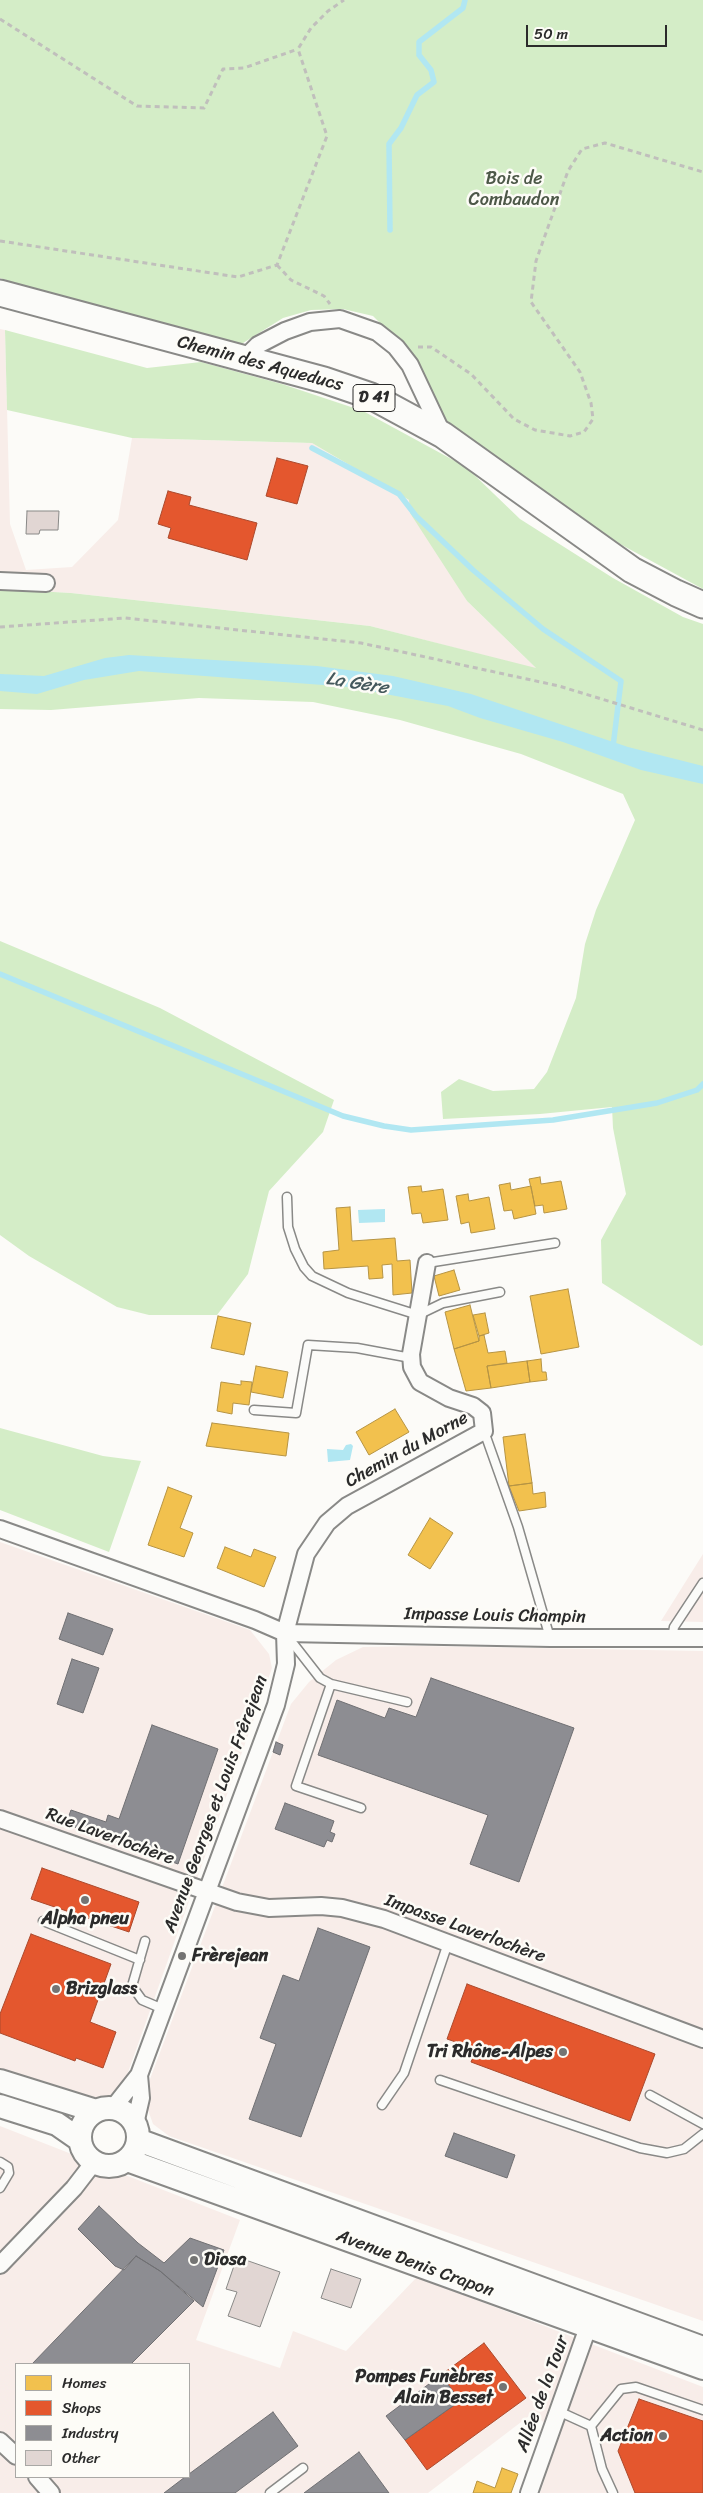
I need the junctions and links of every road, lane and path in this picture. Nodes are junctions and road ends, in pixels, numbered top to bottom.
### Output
1 (344, 0) edge
2 (0, 19) edge
3 (298, 49) junction
4 (703, 172) edge
5 (0, 241) edge
6 (277, 264) junction
7 (0, 294) edge
8 (340, 319) junction
9 (396, 347) junction
10 (244, 359) junction
11 (443, 435) junction
12 (0, 581) edge
13 (46, 584) dead end
14 (703, 605) edge
15 (0, 627) edge
16 (703, 730) edge
17 (287, 1196) dead end
18 (555, 1244) dead end
19 (428, 1263) joint
20 (500, 1292) dead end
21 (418, 1315) junction
22 (411, 1358) junction
23 (254, 1410) dead end
24 (484, 1431) junction
25 (0, 1529) edge
26 (703, 1583) edge
27 (285, 1633) junction
28 (550, 1638) junction
29 (703, 1638) edge
30 (672, 1639) junction
31 (331, 1684) junction
32 (407, 1702) dead end
33 (361, 1808) dead end
34 (0, 1819) edge
35 (206, 1892) junction
36 (43, 1921) dead end
37 (145, 1941) dead end
38 (448, 1943) junction
39 (140, 1960) junction
40 (163, 2009) junction
41 (703, 2039) edge
42 (139, 2075) junction
43 (440, 2080) dead end
44 (0, 2081) edge
45 (650, 2094) dead end
46 (0, 2106) edge
47 (382, 2106) dead end
48 (104, 2110) junction
49 (703, 2124) edge
50 (136, 2132) junction
51 (703, 2134) edge
52 (80, 2140) junction
53 (127, 2160) junction
54 (0, 2162) edge
55 (94, 2162) junction
56 (0, 2188) edge
57 (0, 2264) edge
58 (591, 2317) junction
59 (703, 2348) edge
60 (703, 2368) edge
61 (703, 2410) edge
62 (558, 2411) junction
63 (591, 2426) junction
64 (0, 2441) edge
65 (15, 2455) edge
66 (303, 2468) dead end
67 (38, 2478) edge
68 (51, 2493) edge
69 (270, 2493) edge
70 (529, 2493) edge
71 (613, 2493) edge

1 - 3 path
2 - 3 path
3 - 6 path
4 - 9 path
5 - 6 path
6 - 8 path
7 - 10 main road, Chemin des Aqueducs / D 41
8 - 9 street
8 - 10 street
9 - 11 street
10 - 11 main road, Chemin des Aqueducs / D 41
11 - 14 main road, Chemin des Aqueducs / D 41
12 - 13 street
15 - 16 path
17 - 21 lane
18 - 19 lane
19 - 21 street, Chemin du Morne
20 - 21 lane
21 - 22 street, Chemin du Morne
22 - 23 lane
22 - 24 street, Chemin du Morne
24 - 27 street, Chemin du Morne
24 - 28 lane
25 - 27 street
26 - 30 lane
27 - 28 street, Impasse Louis Champin
27 - 31 lane
27 - 35 street, Avenue Georges et Louis Frêrejean
28 - 30 street, Impasse Louis Champin
29 - 30 street, Impasse Louis Champin
31 - 32 lane
31 - 33 lane
34 - 35 street, Rue Laverlochère
35 - 38 street, Impasse Laverlochère
35 - 40 street, Avenue Georges et Louis Frêrejean
36 - 39 lane
37 - 39 lane
38 - 41 street, Impasse Laverlochère
38 - 47 lane
39 - 40 lane
40 - 42 street, Avenue Georges et Louis Frêrejean
42 - 48 street, Avenue Georges et Louis Frêrejean
42 - 50 street, Avenue Georges et Louis Frêrejean
43 - 51 lane
44 - 48 main road
45 - 49 lane
46 - 52 main road
48 - 50 main road
48 - 52 main road
50 - 53 main road
50 - 58 main road, Avenue Denis Crapon
52 - 55 main road
53 - 55 main road
53 - 58 main road, Avenue Denis Crapon
54 - 56 lane
55 - 57 street
58 - 59 main road, Avenue Denis Crapon
58 - 60 main road, Avenue Denis Crapon
58 - 62 street, Allée de la Tour
61 - 63 lane
62 - 63 lane
62 - 70 street, Allée de la Tour
63 - 71 lane
64 - 65 street
66 - 69 lane
67 - 68 street

